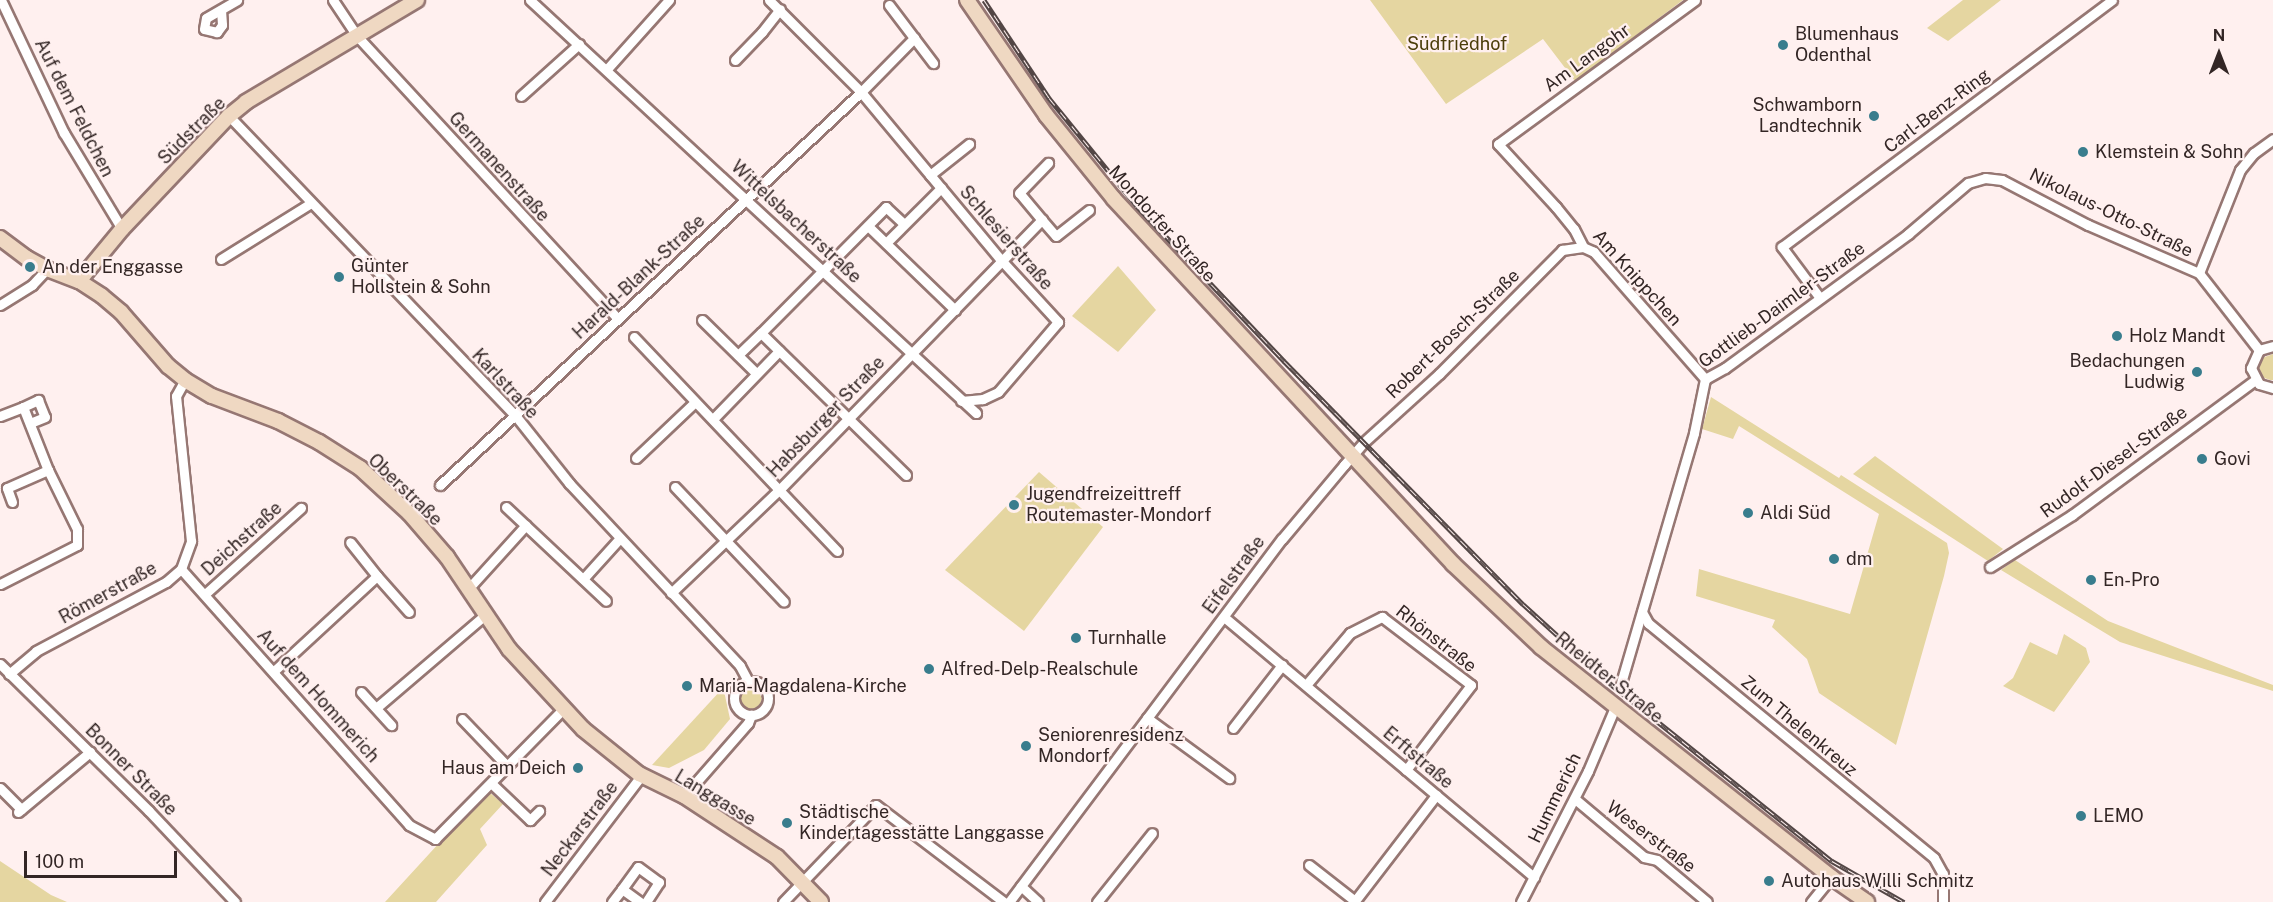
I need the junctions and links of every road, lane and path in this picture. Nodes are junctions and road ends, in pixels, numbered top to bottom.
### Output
1 (1, 0) edge
2 (237, 0) edge
3 (333, 0) edge
4 (417, 0) edge
5 (530, 0) edge
6 (669, 0) edge
7 (967, 0) edge
8 (1695, 0) edge
9 (2112, 0) edge
10 (771, 1) edge
11 (889, 4) dead end
12 (780, 9) junction
13 (221, 10) dead end
14 (357, 36) junction
15 (914, 38) junction
16 (579, 44) junction
17 (735, 60) dead end
18 (933, 63) dead end
19 (607, 69) junction
20 (861, 92) junction
21 (521, 96) dead end
22 (230, 116) junction
23 (2273, 139) edge
24 (969, 144) dead end
25 (1498, 144) joint
26 (1048, 163) dead end
27 (930, 175) junction
28 (1985, 178) joint
29 (941, 188) junction
30 (747, 198) junction
31 (311, 203) junction
32 (1089, 210) dead end
33 (1042, 220) junction
34 (904, 224) junction
35 (868, 226) junction
36 (122, 230) junction
37 (0, 238) edge
38 (886, 243) junction
39 (1583, 247) junction
40 (221, 259) dead end
41 (1002, 261) junction
42 (47, 269) junction
43 (824, 269) junction
44 (2199, 273) junction
45 (79, 281) junction
46 (1820, 298) junction
47 (0, 305) edge
48 (955, 310) junction
49 (617, 318) junction
50 (702, 320) dead end
51 (761, 333) junction
52 (634, 337) dead end
53 (2273, 346) edge
54 (779, 351) junction
55 (2259, 351) junction
56 (910, 353) junction
57 (738, 355) junction
58 (756, 373) junction
59 (1705, 379) junction
60 (184, 380) junction
61 (2255, 380) junction
62 (2273, 388) edge
63 (961, 401) junction
64 (695, 402) junction
65 (23, 407) junction
66 (976, 413) dead end
67 (515, 415) junction
68 (0, 416) edge
69 (713, 419) junction
70 (848, 420) junction
71 (30, 423) junction
72 (1352, 456) junction
73 (636, 458) dead end
74 (48, 470) junction
75 (906, 475) dead end
76 (440, 486) dead end
77 (675, 487) dead end
78 (780, 489) junction
79 (12, 502) dead end
80 (506, 507) dead end
81 (301, 508) dead end
82 (526, 525) junction
83 (620, 538) junction
84 (727, 541) junction
85 (350, 542) dead end
86 (837, 551) dead end
87 (1990, 567) dead end
88 (181, 569) junction
89 (377, 576) junction
90 (583, 579) junction
91 (0, 584) edge
92 (468, 589) junction
93 (671, 593) junction
94 (205, 594) junction
95 (606, 601) dead end
96 (784, 602) dead end
97 (409, 612) dead end
98 (1642, 612) junction
99 (486, 614) junction
100 (1224, 617) junction
101 (0, 664) edge
102 (1282, 664) junction
103 (274, 671) junction
104 (9, 674) junction
105 (748, 681) junction
106 (1621, 683) dead end
107 (1306, 685) junction
108 (361, 692) dead end
109 (1615, 706) junction
110 (376, 708) junction
111 (563, 709) junction
112 (751, 715) junction
113 (1147, 718) junction
114 (462, 719) dead end
115 (391, 725) dead end
116 (1233, 728) dead end
117 (90, 752) junction
118 (507, 766) junction
119 (1406, 770) junction
120 (641, 776) junction
121 (1229, 778) dead end
122 (491, 783) junction
123 (0, 788) edge
124 (1436, 795) junction
125 (684, 796) junction
126 (1575, 799) junction
127 (539, 811) dead end
128 (1152, 833) dead end
129 (1309, 865) dead end
130 (1534, 876) junction
131 (1831, 876) junction
132 (801, 884) junction
133 (1022, 886) junction
134 (622, 889) junction
135 (235, 902) edge
136 (545, 902) edge
137 (612, 902) edge
138 (640, 902) edge
139 (646, 902) edge
140 (783, 902) edge
141 (821, 902) edge
142 (1004, 902) edge
143 (1010, 902) edge
144 (1038, 902) edge
145 (1097, 902) edge
146 (1354, 902) edge
147 (1521, 902) edge
148 (1707, 902) edge
149 (1811, 902) edge
150 (1867, 902) edge
151 (1943, 902) edge

1 - 36 street, Auf dem Feldchen
2 - 13 street
3 - 14 street, Germanenstraße
4 - 14 street, Südstraße
5 - 16 street, Wittelsbacherstraße
6 - 19 street
7 - 72 street, Mondorfer Straße
8 - 25 street, Am Langohr
9 - 46 street, Carl-Benz-Ring
10 - 12 street, Schlesierstraße
11 - 15 street
12 - 17 street
12 - 20 street, Schlesierstraße
14 - 22 street, Südstraße
14 - 49 street, Germanenstraße
15 - 18 street
15 - 20 street
16 - 19 street, Wittelsbacherstraße
16 - 21 street
19 - 30 street, Wittelsbacherstraße
20 - 27 street, Schlesierstraße
20 - 30 street, Harald-Blank-Straße
22 - 31 street, Karlstraße
22 - 36 street, Südstraße
23 - 44 street
24 - 27 street
25 - 39 street, Am Knippchen
26 - 33 street
27 - 29 street, Schlesierstraße
28 - 44 street, Nikolaus-Otto-Straße
28 - 46 street, Gottlieb-Daimler-Straße
29 - 34 street
29 - 41 street, Schlesierstraße
30 - 43 street, Wittelsbacherstraße
30 - 49 street, Harald-Blank-Straße
31 - 40 street
31 - 67 street, Karlstraße
32 - 33 street
33 - 41 street, Habsburger Straße
34 - 35 street
34 - 38 street
35 - 38 street
35 - 43 street
36 - 45 street, Südstraße
37 - 42 street, Oberstraße
38 - 48 street
39 - 59 street, Am Knippchen
39 - 72 street, Robert-Bosch-Straße
41 - 48 street, Habsburger Straße
41 - 63 street, Schlesierstraße
42 - 45 street, Oberstraße
42 - 47 street
43 - 51 street
43 - 56 street, Wittelsbacherstraße
44 - 55 street, Nikolaus-Otto-Straße
45 - 60 street, Oberstraße
46 - 59 street, Gottlieb-Daimler-Straße
48 - 56 street, Habsburger Straße
49 - 67 street, Harald-Blank-Straße
50 - 57 street
51 - 54 street
51 - 57 street
52 - 64 street
53 - 55 street
54 - 58 street
54 - 70 street
55 - 61 street
56 - 63 street, Wittelsbacherstraße
56 - 70 street, Habsburger Straße
57 - 58 street
58 - 69 street
59 - 98 street, Gottlieb-Daimler-Straße
60 - 88 street, Römerstraße
60 - 92 street, Oberstraße
61 - 62 street
61 - 87 street, Rudolf-Diesel-Straße
63 - 66 street, Wittelsbacherstraße
64 - 69 street
64 - 73 street
65 - 68 street
65 - 71 street
65 - 71 street
67 - 76 street, Harald-Blank-Straße
67 - 83 street, Karlstraße
69 - 78 street
70 - 75 street
70 - 78 street, Habsburger Straße
71 - 74 street
72 - 100 street, Eifelstraße
72 - 109 street, Rheidter Straße
74 - 79 street
74 - 91 street
77 - 84 street
78 - 84 street, Habsburger Straße
78 - 86 street
80 - 82 street
81 - 94 street, Deichstraße
82 - 90 street
82 - 92 street
83 - 90 street
83 - 93 street, Karlstraße
84 - 93 street, Habsburger Straße
84 - 96 street
85 - 89 street
88 - 94 street, Auf dem Hommerich
88 - 104 street, Römerstraße
89 - 97 street
89 - 103 street
90 - 95 street
92 - 99 street, Oberstraße
93 - 105 street, Karlstraße
94 - 103 street, Auf dem Hommerich
98 - 106 street, Gottlieb-Daimler-Straße
98 - 151 street, Zum Thelenkreuz
99 - 110 street
99 - 111 street, Oberstraße
100 - 102 street, Erftstraße
100 - 113 street, Eifelstraße
101 - 104 street, Bonner Straße
102 - 107 street, Erftstraße
102 - 116 street
103 - 122 street, Auf dem Hommerich
104 - 117 street, Bonner Straße
105 - 112 street
105 - 112 street, Karlstraße
107 - 119 street, Erftstraße
107 - 119 street, Rhönstraße
108 - 110 street
109 - 126 street, Hummerich
109 - 131 street, Rheidter Straße
110 - 115 street
111 - 118 street
111 - 120 street, Oberstraße
112 - 125 street, Karlstraße
113 - 121 street
113 - 133 street, Eifelstraße
114 - 118 street
117 - 123 street
117 - 135 street, Bonner Straße
118 - 122 street
119 - 124 street, Erftstraße
120 - 125 street, Langgasse
120 - 136 street, Neckarstraße
122 - 127 street
124 - 130 street, Erftstraße
124 - 146 street
125 - 132 street, Langgasse
126 - 130 street, Hummerich
126 - 148 street, Weserstraße
128 - 145 street
129 - 146 street
130 - 147 street, Hummerich
131 - 149 street
131 - 150 street, Rheidter Straße
132 - 140 street
132 - 141 street, Langgasse
132 - 142 street
133 - 143 street, Eifelstraße
133 - 144 street
134 - 137 street
134 - 138 street
134 - 139 street

